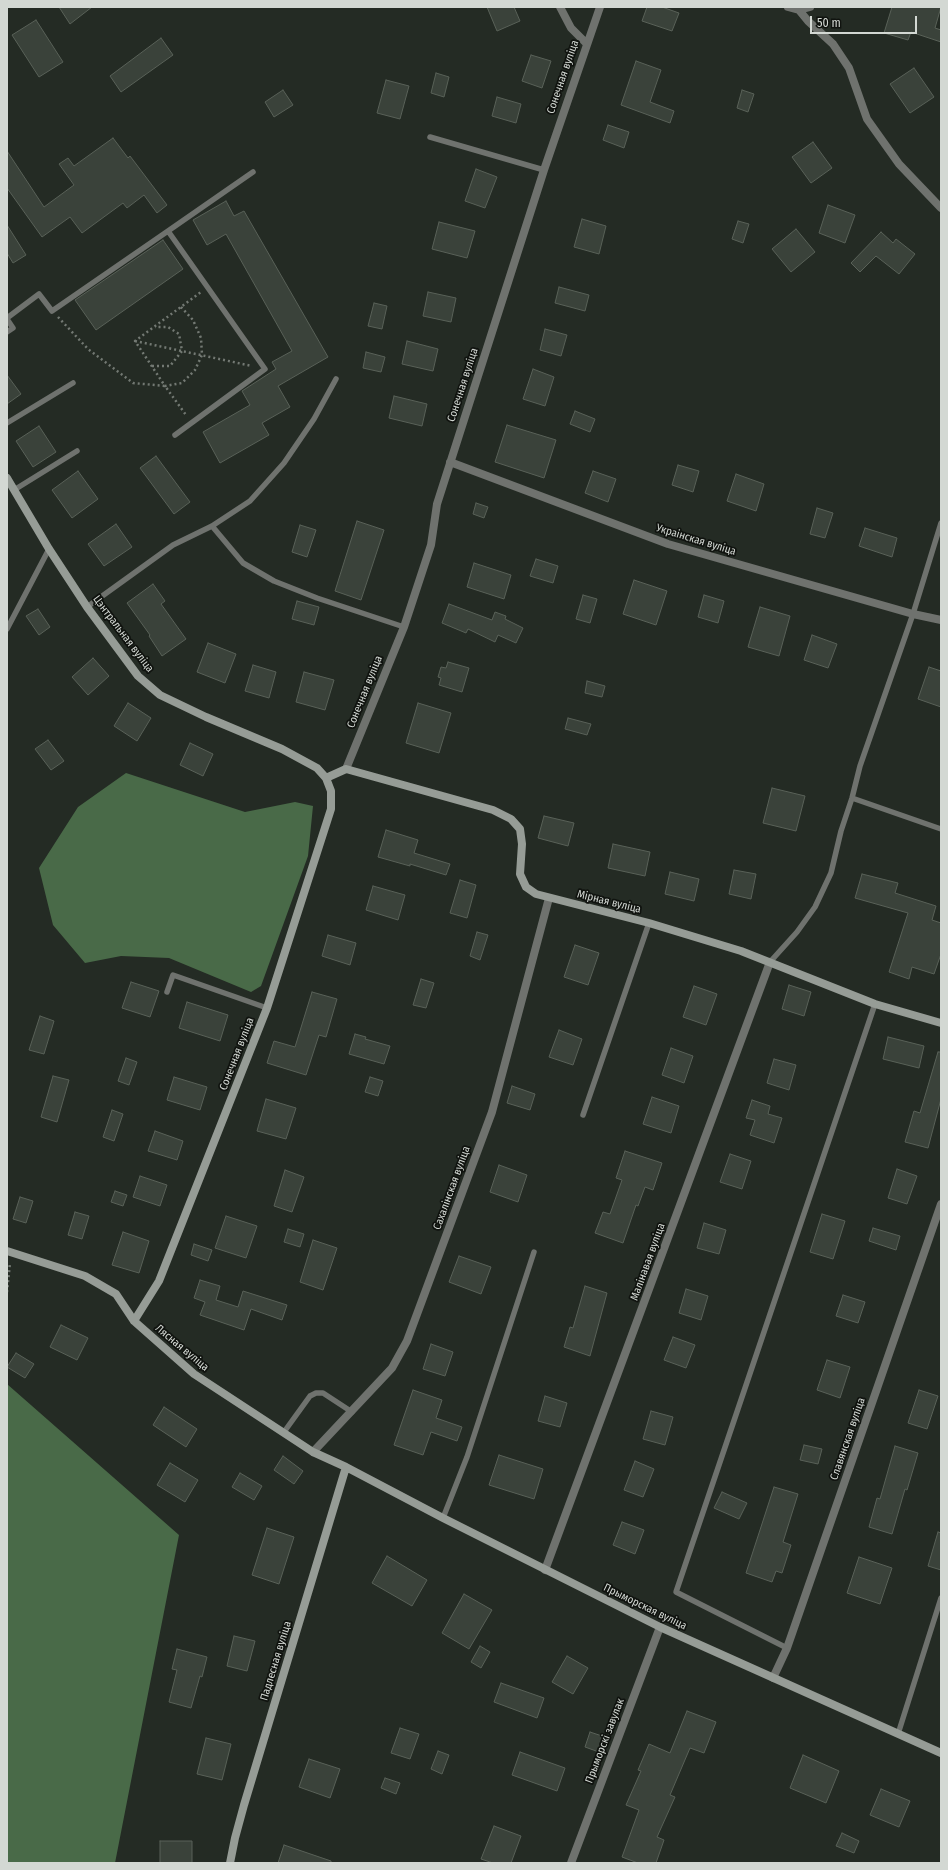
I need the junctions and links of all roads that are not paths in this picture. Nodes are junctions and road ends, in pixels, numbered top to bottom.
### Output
1 (560, 7) edge
2 (600, 7) edge
3 (788, 7) edge
4 (810, 7) edge
5 (799, 10) junction
6 (586, 43) junction
7 (430, 137) dead end
8 (544, 170) junction
9 (253, 172) dead end
10 (941, 208) edge
11 (168, 231) junction
12 (7, 319) edge
13 (7, 332) edge
14 (336, 379) dead end
15 (73, 383) dead end
16 (7, 423) edge
17 (175, 435) dead end
18 (77, 451) dead end
19 (450, 462) junction
20 (7, 478) edge
21 (14, 490) junction
22 (941, 523) edge
23 (212, 526) junction
24 (50, 549) junction
25 (88, 607) junction
26 (913, 614) junction
27 (941, 620) edge
28 (404, 627) junction
29 (7, 629) edge
30 (346, 769) junction
31 (326, 778) junction
32 (329, 786) joint
33 (852, 798) junction
34 (941, 830) edge
35 (549, 898) junction
36 (649, 923) junction
37 (770, 962) junction
38 (167, 992) dead end
39 (875, 1004) junction
40 (267, 1008) junction
41 (941, 1023) edge
42 (583, 1115) dead end
43 (941, 1204) edge
44 (9, 1252) edge
45 (534, 1252) dead end
46 (134, 1321) junction
47 (352, 1412) junction
48 (284, 1432) junction
49 (313, 1452) junction
50 (346, 1467) junction
51 (443, 1518) junction
52 (545, 1570) junction
53 (941, 1598) edge
54 (660, 1627) junction
55 (787, 1648) junction
56 (773, 1678) junction
57 (898, 1734) junction
58 (941, 1754) edge
59 (230, 1863) edge
60 (571, 1863) edge

1 - 6 street
2 - 6 street, Сонечная вуліца
3 - 5 street
4 - 5 street
5 - 10 street
6 - 8 street, Сонечная вуліца
7 - 8 lane
8 - 19 street, Сонечная вуліца
9 - 11 lane
11 - 12 lane
11 - 17 lane
12 - 13 lane
14 - 23 lane
15 - 16 lane
18 - 21 lane
19 - 26 street, Украінская вуліца
19 - 28 street, Сонечная вуліца
20 - 21 street, Цэнтральная вуліца
21 - 24 street, Цэнтральная вуліца
22 - 26 lane
23 - 25 lane
23 - 28 lane
24 - 25 street, Цэнтральная вуліца
24 - 29 lane
25 - 31 street, Цэнтральная вуліца
26 - 27 street, Украінская вуліца
26 - 33 lane
28 - 30 street, Сонечная вуліца
30 - 31 street
30 - 35 street, Мірная вуліца
31 - 32 street, Цэнтральная вуліца
32 - 40 street, Сонечная вуліца
33 - 34 lane
33 - 37 lane
35 - 36 street, Мірная вуліца
35 - 47 street, Сахалінская вуліца
36 - 37 street, Мірная вуліца
36 - 42 lane
37 - 39 street, Мірная вуліца
37 - 52 street, Малінавая вуліца
38 - 40 lane
39 - 41 street, Мірная вуліца
39 - 55 lane
40 - 46 street, Сонечная вуліца
43 - 55 street, Славянская вуліца
44 - 46 street, Лясная вуліца
45 - 51 lane
46 - 48 street, Лясная вуліца
47 - 48 lane
47 - 49 street, Сахалінская вуліца
48 - 49 street, Лясная вуліца
49 - 50 street, Лясная вуліца
50 - 51 street, Прыморская вуліца
50 - 59 street, Падлесная вуліца
51 - 52 street, Прыморская вуліца
52 - 54 street, Прыморская вуліца
53 - 57 lane
54 - 56 street, Прыморская вуліца
54 - 60 street, Прыморскі завулак
55 - 56 street, Славянская вуліца
56 - 57 street, Прыморская вуліца
57 - 58 street, Прыморская вуліца

